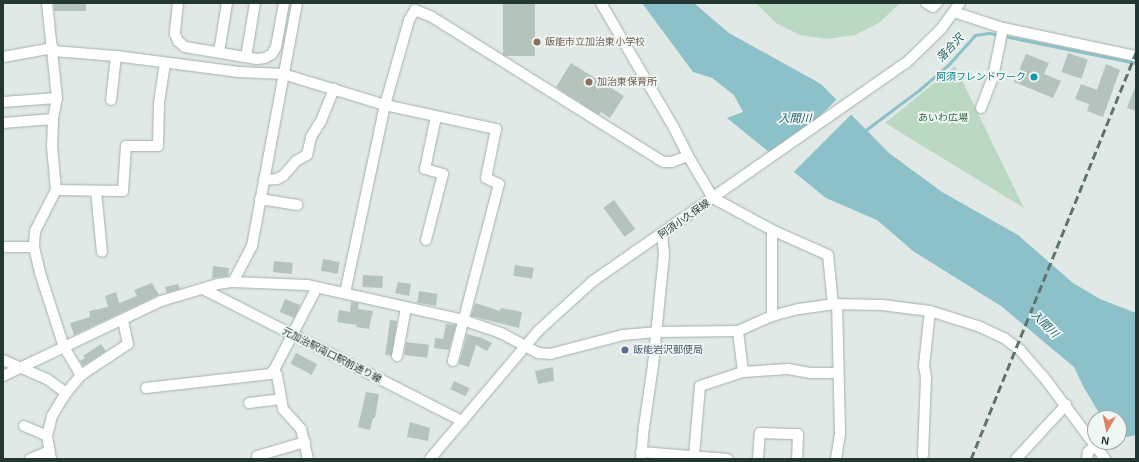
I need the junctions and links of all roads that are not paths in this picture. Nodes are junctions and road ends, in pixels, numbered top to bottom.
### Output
1 (47, 3) edge
2 (178, 3) edge
3 (227, 3) edge
4 (255, 3) edge
5 (284, 3) edge
6 (296, 3) edge
7 (601, 3) edge
8 (926, 3) edge
9 (937, 3) edge
10 (960, 3) edge
11 (954, 12) junction
12 (1003, 33) junction
13 (53, 49) junction
14 (219, 52) junction
15 (116, 56) junction
16 (1136, 56) edge
17 (3, 57) edge
18 (246, 57) junction
19 (165, 63) junction
20 (283, 74) junction
21 (334, 89) junction
22 (58, 98) junction
23 (111, 100) dead end
24 (3, 102) edge
25 (384, 105) junction
26 (981, 108) dead end
27 (436, 117) junction
28 (53, 119) junction
29 (3, 123) edge
30 (688, 156) junction
31 (264, 180) junction
32 (56, 190) junction
33 (96, 191) junction
34 (713, 198) junction
35 (260, 199) junction
36 (298, 205) dead end
37 (772, 230) junction
38 (662, 234) junction
39 (426, 240) dead end
40 (3, 247) edge
41 (34, 247) junction
42 (102, 252) dead end
43 (233, 282) junction
44 (317, 287) junction
45 (203, 289) junction
46 (345, 293) junction
47 (835, 304) junction
48 (406, 308) junction
49 (930, 311) junction
50 (772, 316) junction
51 (123, 320) junction
52 (463, 320) junction
53 (738, 331) junction
54 (656, 332) junction
55 (292, 334) junction
56 (524, 346) junction
57 (64, 347) junction
58 (397, 356) dead end
59 (3, 360) edge
60 (454, 361) dead end
61 (21, 367) junction
62 (274, 370) junction
63 (743, 372) junction
64 (838, 373) junction
65 (81, 375) junction
66 (3, 376) edge
67 (146, 388) dead end
68 (66, 393) junction
69 (281, 399) junction
70 (249, 403) dead end
71 (1066, 405) junction
72 (462, 420) junction
73 (24, 426) dead end
74 (1087, 435) edge
75 (47, 436) junction
76 (305, 442) junction
77 (1090, 450) edge
78 (1098, 450) edge
79 (50, 455) edge
80 (641, 455) edge
81 (694, 455) junction
82 (923, 455) dead end
83 (257, 456) dead end
84 (30, 459) edge
85 (308, 459) edge
86 (430, 459) edge
87 (728, 459) edge
88 (758, 459) edge
89 (797, 459) edge
90 (836, 459) edge
91 (1016, 459) edge
92 (1087, 459) edge
93 (1105, 459) edge

1 - 13 street
2 - 14 street
3 - 14 street
4 - 18 street
5 - 18 street
6 - 20 street
7 - 30 street
8 - 9 street
10 - 11 street, 阿須小久保線
11 - 12 street
11 - 34 street, 阿須小久保線
12 - 16 street
12 - 26 street
13 - 15 street
13 - 17 street
13 - 22 street
14 - 18 street
15 - 19 street
15 - 23 street
19 - 20 street
19 - 33 street
20 - 21 street
20 - 31 street
21 - 25 street
21 - 31 street
22 - 24 street
22 - 28 street
25 - 27 street
25 - 30 street
25 - 46 street
27 - 39 street
27 - 52 street
28 - 29 street
28 - 32 street
30 - 34 street
31 - 35 street
32 - 33 street
32 - 41 street
33 - 42 street
34 - 37 street
34 - 38 street, 阿須小久保線
35 - 36 street
35 - 43 street
37 - 47 street
37 - 50 street
38 - 54 street
38 - 56 street, 阿須小久保線
40 - 41 street
41 - 57 street
43 - 44 street
43 - 45 street
44 - 46 street
44 - 55 street
45 - 51 street
45 - 55 street, 元加治駅南口駅前通り線
46 - 48 street
47 - 49 street
47 - 50 street
47 - 64 street
48 - 52 street
48 - 58 street
49 - 71 street
49 - 82 street
50 - 53 street
51 - 57 street
51 - 65 street
52 - 56 street
52 - 60 street
53 - 54 street
53 - 63 street
54 - 56 street
54 - 80 street
55 - 62 street
55 - 72 street, 元加治駅南口駅前通り線
56 - 72 street, 阿須小久保線
57 - 61 street
57 - 65 street
59 - 61 street
61 - 66 street
61 - 68 street
62 - 67 street
62 - 69 street
63 - 64 street
63 - 81 street
64 - 90 street
65 - 68 street
68 - 75 street
69 - 70 street
69 - 76 street
71 - 74 street
71 - 91 street
72 - 86 street, 阿須小久保線
73 - 75 street
75 - 79 street
76 - 83 street
76 - 85 street
77 - 92 street
78 - 93 street
79 - 84 street
80 - 81 street
81 - 87 street
88 - 89 street

